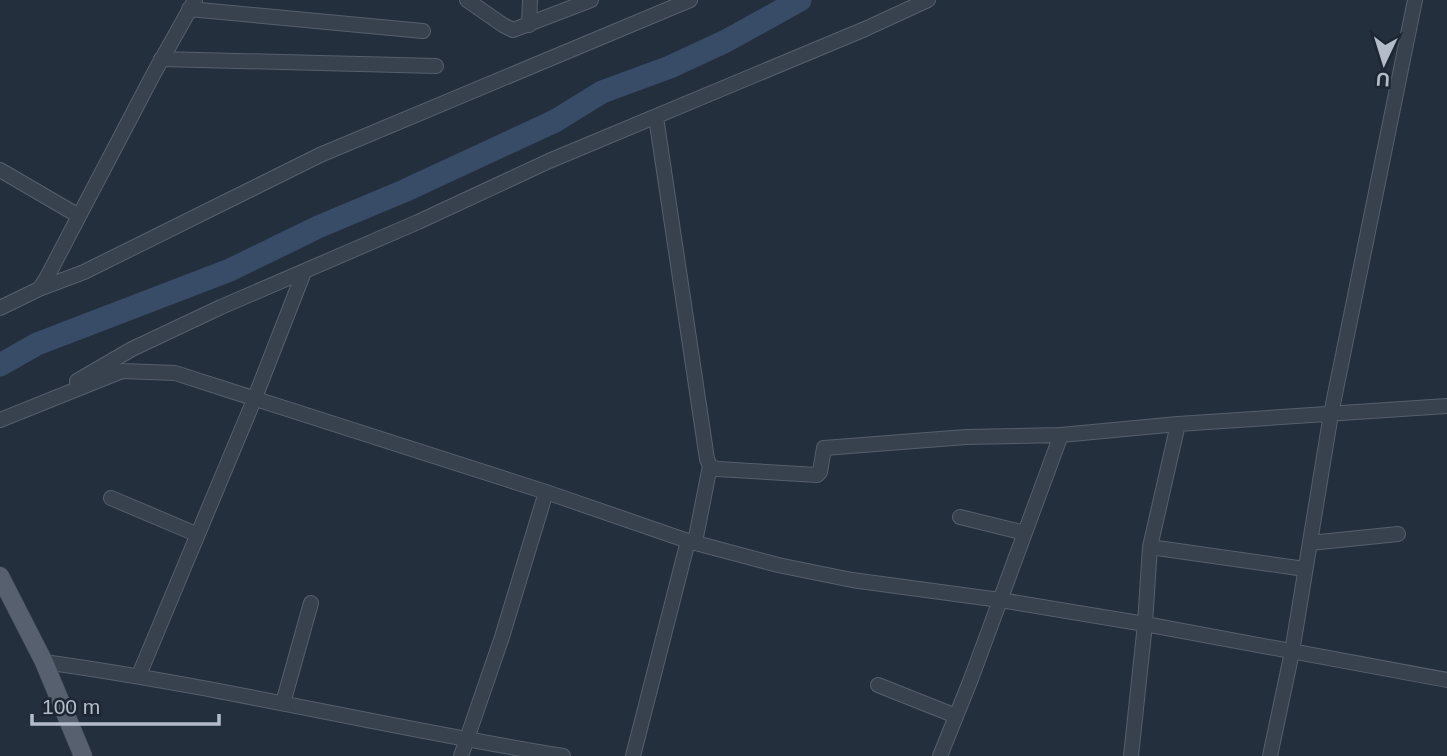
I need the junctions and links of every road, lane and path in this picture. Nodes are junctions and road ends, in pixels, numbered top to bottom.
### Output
1 (467, 0) edge
2 (530, 0) edge
3 (590, 0) edge
4 (690, 0) edge
5 (928, 0) edge
6 (1415, 0) edge
7 (192, 5) edge
8 (529, 25) junction
9 (423, 30) dead end
10 (161, 59) junction
11 (436, 66) dead end
12 (656, 117) junction
13 (0, 170) edge
14 (79, 216) junction
15 (304, 272) junction
16 (39, 289) junction
17 (0, 308) edge
18 (60, 395) junction
19 (254, 400) junction
20 (1447, 406) edge
21 (1331, 414) junction
22 (0, 420) edge
23 (1178, 424) junction
24 (1061, 435) junction
25 (710, 466) junction
26 (546, 492) junction
27 (111, 498) dead end
28 (960, 517) dead end
29 (1025, 533) junction
30 (197, 534) junction
31 (1398, 534) dead end
32 (692, 541) junction
33 (1310, 543) junction
34 (1150, 547) junction
35 (1306, 569) junction
36 (0, 576) edge
37 (1000, 600) junction
38 (311, 603) dead end
39 (1145, 624) junction
40 (1292, 652) junction
41 (44, 662) junction
42 (139, 675) junction
43 (1447, 680) edge
44 (878, 685) dead end
45 (283, 703) junction
46 (956, 716) junction
47 (467, 741) junction
48 (83, 756) edge
49 (461, 756) edge
50 (563, 756) edge
51 (632, 756) edge
52 (940, 756) edge
53 (1131, 756) edge
54 (1270, 756) edge

1 - 8 street
2 - 8 street
3 - 8 street
4 - 16 street
5 - 12 street
6 - 21 street
7 - 9 street
7 - 10 street
10 - 11 street
10 - 14 street
12 - 15 street
12 - 25 street
13 - 14 street
14 - 16 street
15 - 18 street
15 - 19 street
16 - 17 street
18 - 19 street
18 - 22 street
19 - 26 street
19 - 30 street
20 - 21 street
21 - 23 street
21 - 33 street
23 - 24 street
23 - 34 street
24 - 25 street
24 - 29 street
25 - 32 street
26 - 32 street
26 - 47 street
27 - 30 street
28 - 29 street
29 - 37 street
30 - 42 street
31 - 33 street
32 - 37 street
32 - 51 street
33 - 35 street
34 - 35 street
34 - 39 street
35 - 40 street
36 - 41 main road
37 - 39 street
37 - 46 street
38 - 45 street
39 - 40 street
39 - 53 street
40 - 43 street
40 - 54 street
41 - 42 street
41 - 48 main road
42 - 45 street
44 - 46 street
45 - 47 street
46 - 52 street
47 - 49 street
47 - 50 street

